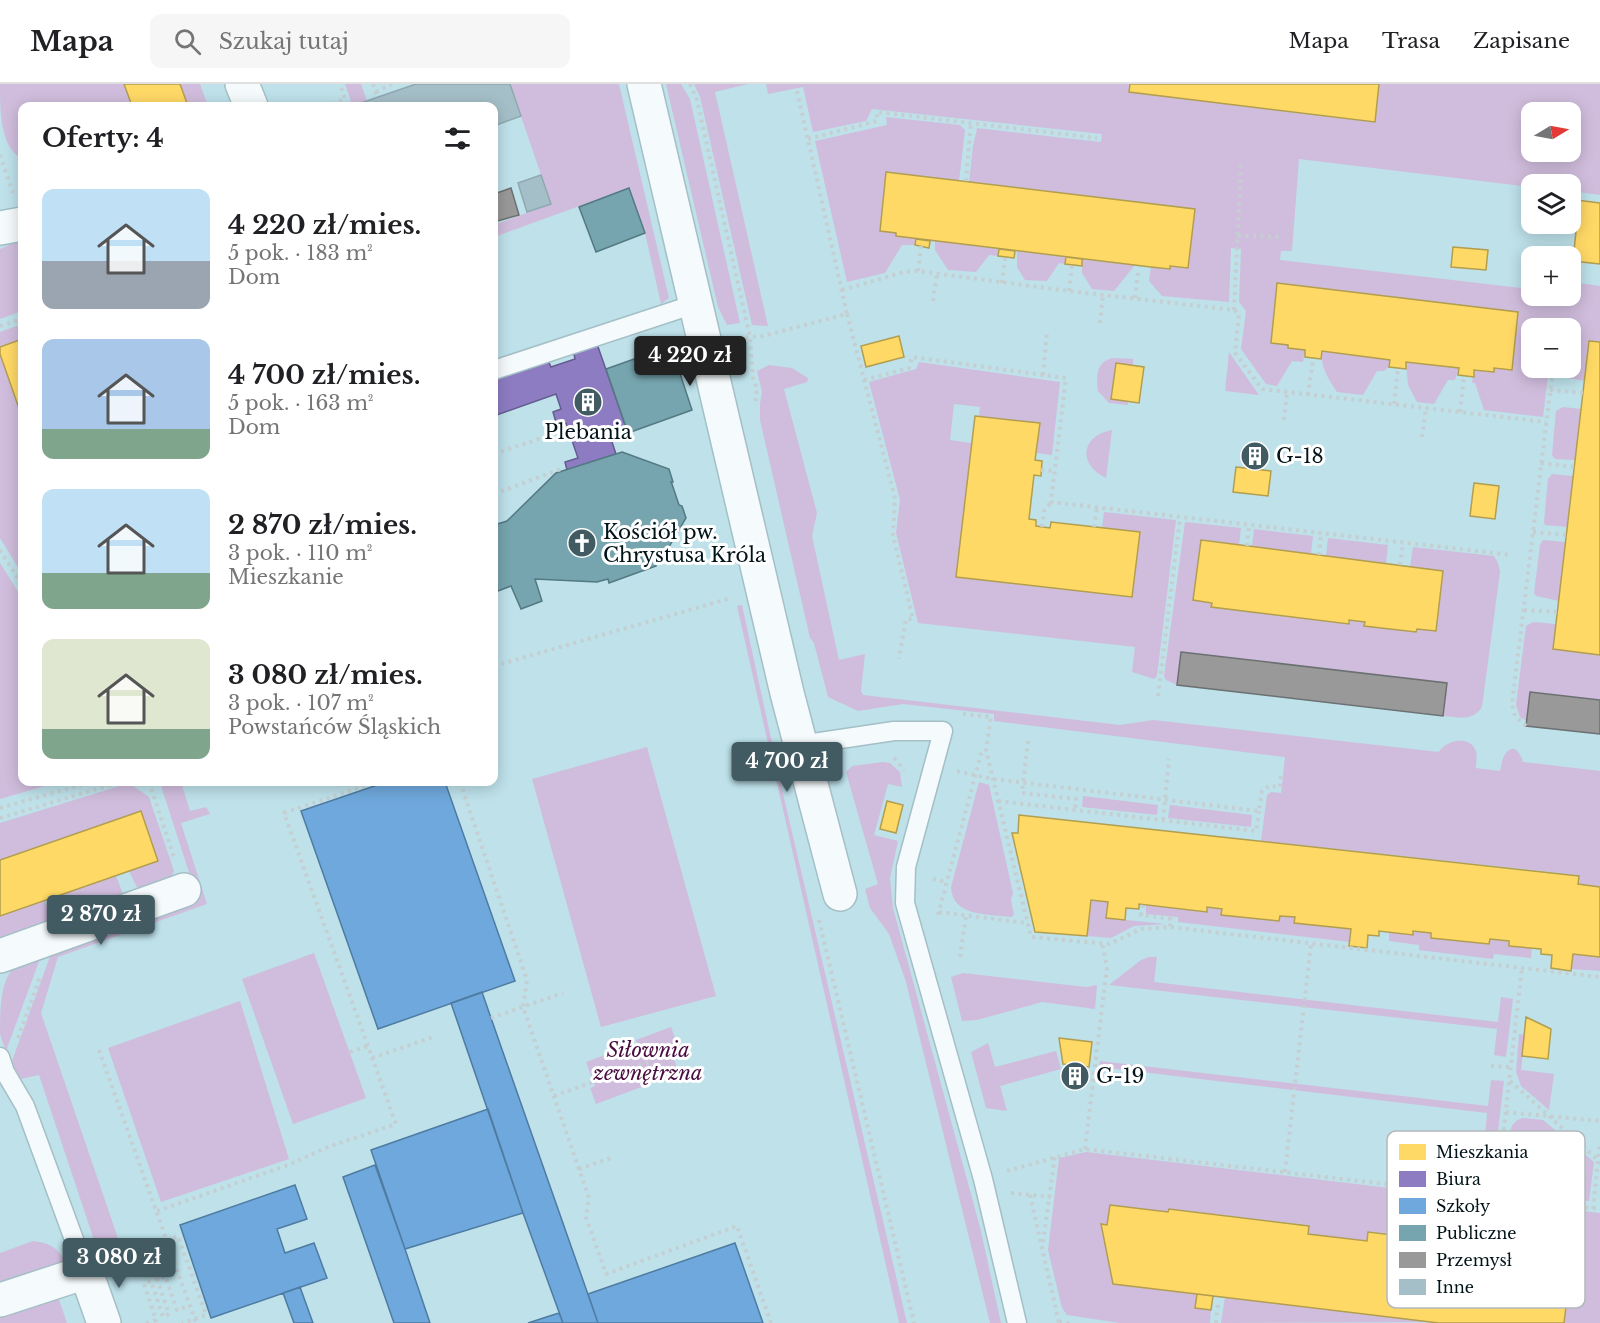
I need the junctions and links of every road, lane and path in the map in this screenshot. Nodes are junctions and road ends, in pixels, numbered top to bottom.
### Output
1 (243, 84) edge
2 (340, 84) edge
3 (373, 84) edge
4 (392, 84) edge
5 (644, 84) edge
6 (690, 84) edge
7 (797, 91) dead end
8 (376, 92) junction
9 (378, 98) dead end
10 (250, 102) edge
11 (336, 102) edge
12 (971, 123) junction
13 (1097, 138) dead end
14 (808, 139) junction
15 (0, 155) edge
16 (1241, 165) dead end
17 (966, 182) dead end
18 (12, 217) edge
19 (1238, 236) junction
20 (1282, 237) dead end
21 (921, 246) dead end
22 (1005, 257) dead end
23 (1072, 264) dead end
24 (918, 271) junction
25 (1138, 273) dead end
26 (937, 274) junction
27 (1002, 283) junction
28 (842, 291) junction
29 (1069, 291) junction
30 (1103, 294) junction
31 (1135, 298) junction
32 (933, 301) dead end
33 (695, 304) junction
34 (1234, 309) junction
35 (847, 314) junction
36 (827, 319) dead end
37 (18, 320) edge
38 (1100, 323) dead end
39 (0, 326) edge
40 (1047, 333) dead end
41 (1313, 358) dead end
42 (1398, 368) dead end
43 (498, 369) edge
44 (1043, 375) junction
45 (1464, 376) dead end
46 (1552, 378) edge
47 (864, 380) junction
48 (1550, 390) junction
49 (1287, 392) junction
50 (1583, 393) dead end
51 (1308, 395) junction
52 (1394, 404) junction
53 (1426, 408) junction
54 (754, 412) dead end
55 (1460, 412) junction
56 (1284, 420) dead end
57 (1546, 422) junction
58 (568, 429) dead end
59 (1422, 437) dead end
60 (498, 453) edge
61 (1541, 463) junction
62 (1574, 467) dead end
63 (561, 469) dead end
64 (1041, 470) dead end
65 (1055, 471) junction
66 (498, 493) edge
67 (1051, 502) junction
68 (1097, 508) junction
69 (1180, 518) junction
70 (1249, 526) junction
71 (1042, 527) dead end
72 (1094, 527) dead end
73 (1533, 532) junction
74 (1322, 534) junction
75 (1566, 535) dead end
76 (1403, 543) junction
77 (1247, 546) dead end
78 (0, 550) edge
79 (1319, 555) dead end
80 (1512, 555) dead end
81 (1400, 565) dead end
82 (18, 579) edge
83 (764, 590) junction
84 (1524, 610) junction
85 (1557, 612) dead end
86 (899, 659) dead end
87 (498, 665) edge
88 (1158, 696) dead end
89 (1526, 726) dead end
90 (1028, 741) dead end
91 (800, 745) junction
92 (986, 750) dead end
93 (1170, 759) dead end
94 (933, 765) junction
95 (1281, 774) dead end
96 (976, 776) junction
97 (1023, 783) junction
98 (78, 786) edge
99 (108, 786) edge
100 (150, 786) edge
101 (364, 786) edge
102 (461, 786) edge
103 (996, 790) dead end
104 (1022, 793) junction
105 (1165, 800) junction
106 (998, 801) junction
107 (1021, 803) junction
108 (0, 808) edge
109 (1076, 810) junction
110 (1259, 811) junction
111 (0, 818) edge
112 (1163, 820) junction
113 (184, 890) joint
114 (829, 905) joint
115 (1143, 905) dead end
116 (906, 908) junction
117 (938, 912) junction
118 (966, 916) junction
119 (936, 922) dead end
120 (1027, 923) junction
121 (1170, 927) junction
122 (55, 936) junction
123 (1102, 943) junction
124 (1311, 944) junction
125 (0, 956) edge
126 (960, 957) dead end
127 (1522, 968) junction
128 (1600, 977) edge
129 (563, 993) dead end
130 (523, 1007) junction
131 (491, 1018) dead end
132 (433, 1037) dead end
133 (368, 1046) junction
134 (99, 1050) dead end
135 (350, 1052) dead end
136 (372, 1058) junction
137 (648, 1062) dead end
138 (2, 1064) edge
139 (1491, 1066) dead end
140 (1510, 1067) junction
141 (1509, 1081) junction
142 (554, 1096) junction
143 (1506, 1112) junction
144 (1549, 1116) junction
145 (1600, 1120) edge
146 (1504, 1131) edge
147 (1566, 1131) edge
148 (1600, 1143) edge
149 (1585, 1148) edge
150 (1085, 1149) junction
151 (1055, 1156) junction
152 (614, 1157) dead end
153 (1599, 1161) edge
154 (579, 1169) junction
155 (1285, 1172) junction
156 (990, 1176) junction
157 (1387, 1184) edge
158 (1030, 1195) junction
159 (1050, 1197) junction
160 (1585, 1208) edge
161 (1593, 1209) junction
162 (1600, 1209) edge
163 (157, 1211) junction
164 (167, 1240) junction
165 (1042, 1245) junction
166 (129, 1253) dead end
167 (86, 1272) junction
168 (0, 1300) edge
169 (1218, 1304) dead end
170 (189, 1306) junction
171 (195, 1321) edge
172 (1059, 1322) edge
173 (104, 1323) edge
174 (146, 1323) edge
175 (182, 1323) edge
176 (771, 1323) edge
177 (914, 1323) edge
178 (1017, 1323) edge
179 (1071, 1323) edge
180 (1215, 1323) edge

1 - 10 street
2 - 11 path
3 - 8 path
4 - 8 path
5 - 33 street
6 - 54 path
7 - 14 path
8 - 9 path
12 - 13 path
12 - 14 path
12 - 17 path
14 - 28 path
15 - 18 path
16 - 19 path
19 - 20 path
19 - 34 path
21 - 24 path
22 - 27 path
23 - 29 path
24 - 26 path
24 - 28 path
25 - 31 path
26 - 27 path
26 - 32 path
27 - 29 path
28 - 35 path
29 - 30 path
30 - 31 path
30 - 38 path
31 - 34 path
33 - 43 lane
33 - 83 street
34 - 49 path
35 - 36 path
35 - 47 path
37 - 39 path
40 - 44 path
41 - 51 path
42 - 52 path
44 - 47 path
44 - 65 path
45 - 55 path
46 - 48 path
47 - 86 path
48 - 50 path
48 - 57 path
49 - 51 path
49 - 56 path
51 - 52 path
52 - 53 path
53 - 55 path
53 - 59 path
55 - 57 path
57 - 61 path
58 - 60 path
61 - 62 path
61 - 73 path
63 - 66 path
64 - 65 path
65 - 67 path
67 - 68 path
67 - 71 path
68 - 69 path
68 - 72 path
69 - 70 path
69 - 88 path
70 - 74 path
70 - 77 path
73 - 75 path
73 - 84 path
74 - 76 path
74 - 79 path
76 - 80 path
76 - 81 path
78 - 82 path
83 - 87 path
83 - 91 street
84 - 85 path
84 - 89 path
90 - 97 path
91 - 94 lane
91 - 114 street
92 - 96 path
93 - 105 path
94 - 96 path
94 - 116 lane
95 - 110 path
96 - 97 path
96 - 117 path
97 - 104 path
97 - 105 path
98 - 108 path
99 - 111 path
100 - 113 path
101 - 133 path
102 - 130 path
103 - 106 path
104 - 107 path
104 - 109 path
105 - 110 path
105 - 112 path
106 - 107 path
106 - 120 path
107 - 109 path
109 - 112 path
110 - 112 path
113 - 122 street
114 - 177 path
115 - 121 path
116 - 117 path
116 - 156 lane
117 - 118 path
117 - 119 path
118 - 120 path
118 - 126 path
120 - 123 path
121 - 123 path
121 - 124 path
122 - 125 street
122 - 138 path
123 - 150 path
124 - 127 path
124 - 155 path
127 - 128 path
127 - 140 path
129 - 130 path
130 - 131 path
130 - 142 path
132 - 136 path
133 - 135 path
133 - 136 path
134 - 163 path
136 - 163 path
137 - 142 path
138 - 167 lane
139 - 140 path
140 - 141 path
141 - 143 path
141 - 144 path
142 - 154 path
143 - 144 path
143 - 146 path
144 - 145 path
144 - 147 path
148 - 153 path
149 - 153 path
150 - 151 path
150 - 155 path
151 - 156 path
151 - 159 path
152 - 154 path
153 - 161 path
154 - 176 path
155 - 157 path
156 - 158 path
156 - 178 lane
158 - 159 path
158 - 165 path
159 - 165 path
160 - 161 path
161 - 162 path
163 - 164 path
164 - 166 path
164 - 170 path
164 - 171 path
165 - 172 path
167 - 168 street
167 - 173 street
169 - 180 path
170 - 171 path
170 - 174 path
171 - 175 path
172 - 179 path

